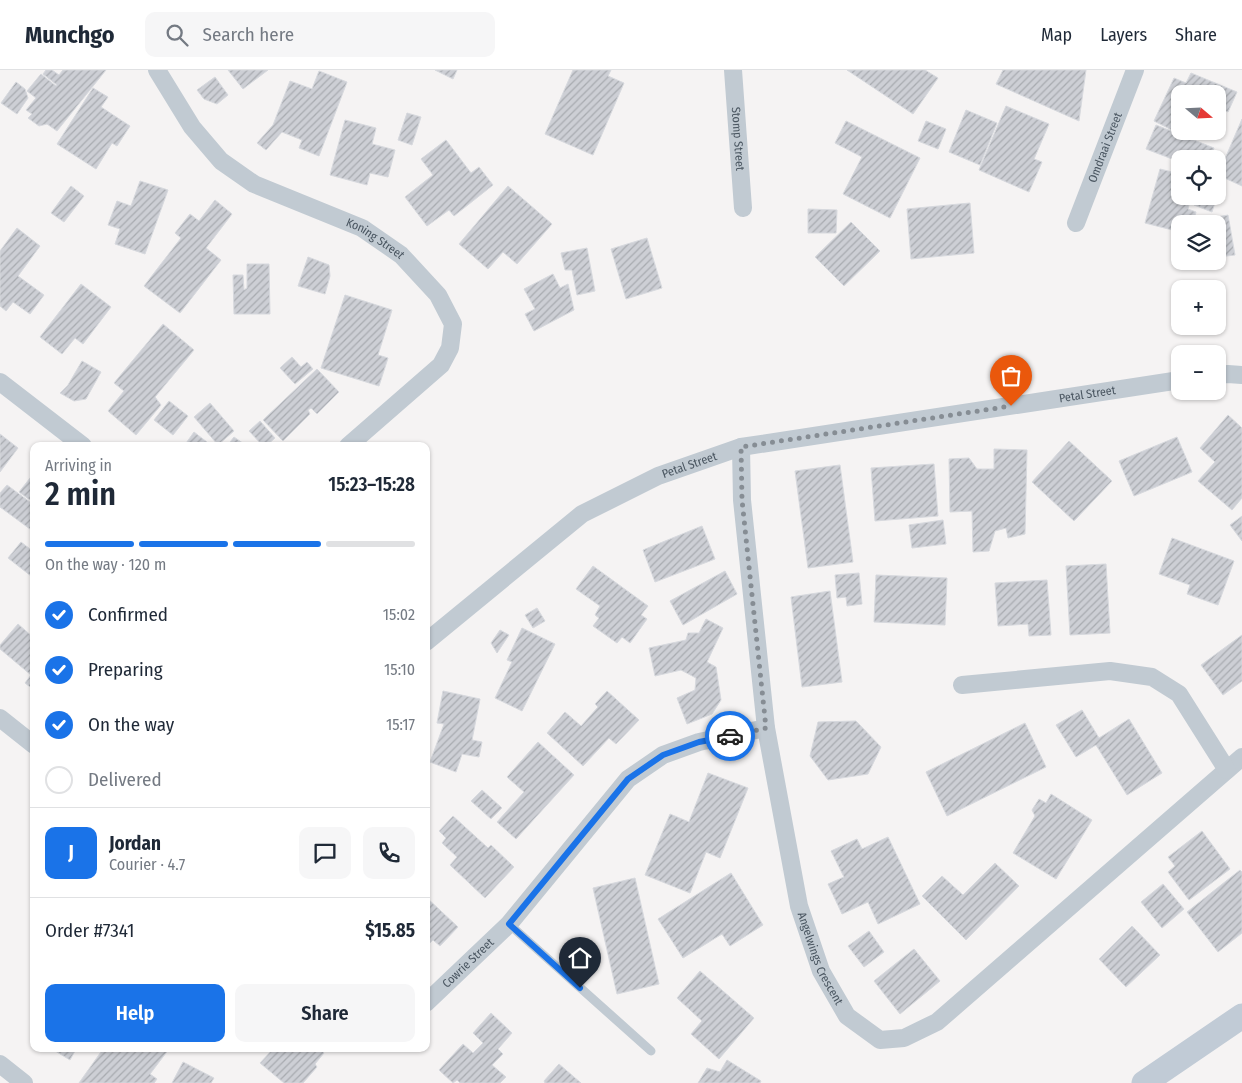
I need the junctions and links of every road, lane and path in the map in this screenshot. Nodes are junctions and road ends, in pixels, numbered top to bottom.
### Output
1 (157, 70) edge
2 (733, 70) edge
3 (1135, 70) edge
4 (743, 208) dead end
5 (1076, 223) dead end
6 (1226, 374) edge
7 (1242, 375) edge
8 (1171, 381) edge
9 (0, 382) edge
10 (78, 442) edge
11 (353, 442) edge
12 (741, 447) junction
13 (430, 639) edge
14 (962, 685) dead end
15 (0, 718) edge
16 (766, 728) junction
17 (30, 742) edge
18 (1242, 757) edge
19 (1227, 770) junction
20 (509, 924) junction
21 (430, 999) edge
22 (1242, 1016) edge
23 (651, 1051) dead end
24 (0, 1064) edge
25 (24, 1083) edge
26 (1144, 1083) edge

1 - 11 street, Koning Street
2 - 4 street, Stomp Street
3 - 5 street, Omdraai Street
6 - 7 street
8 - 12 street, Petal Street
9 - 10 street
12 - 13 street, Petal Street
12 - 16 street, Angelwings Crescent
14 - 19 street
15 - 17 street
16 - 19 street, Angelwings Crescent
16 - 20 street, Cowrie Street
18 - 19 street, Angelwings Crescent
20 - 21 street, Cowrie Street
20 - 23 lane
22 - 26 street
24 - 25 street

